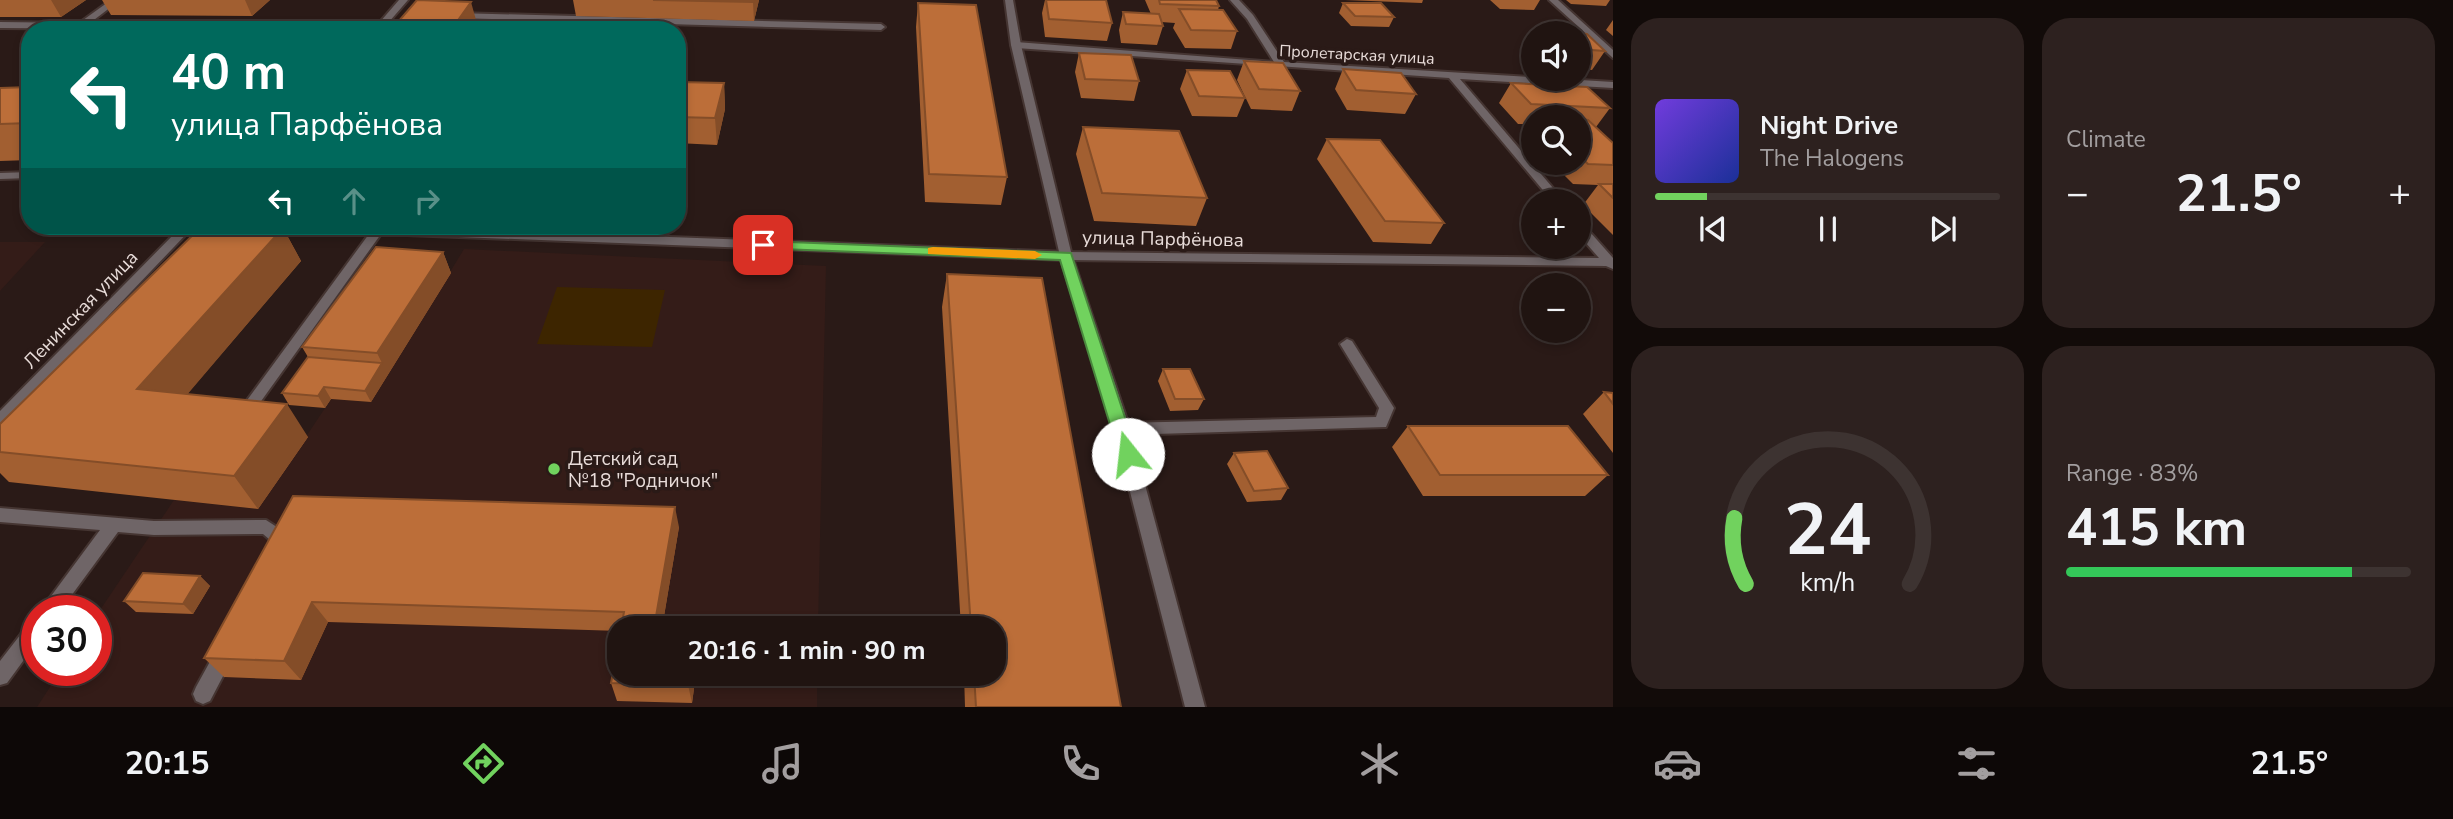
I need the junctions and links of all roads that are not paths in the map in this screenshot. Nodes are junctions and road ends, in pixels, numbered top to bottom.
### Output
1 (116, 0) edge
2 (404, 0) edge
3 (1009, 0) edge
4 (1234, 0) edge
5 (1553, 0) edge
6 (391, 14) junction
7 (405, 15) edge
8 (446, 16) edge
9 (88, 21) edge
10 (385, 21) edge
11 (644, 21) edge
12 (686, 22) edge
13 (0, 25) edge
14 (21, 25) edge
15 (881, 27) dead end
16 (1016, 45) junction
17 (1613, 55) edge
18 (1281, 65) junction
19 (1451, 74) junction
20 (1613, 85) edge
21 (21, 175) edge
22 (0, 176) edge
23 (1548, 189) edge
24 (179, 235) edge
25 (373, 235) edge
26 (510, 235) edge
27 (1591, 240) edge
28 (1066, 256) junction
29 (1612, 263) edge
30 (1347, 344) dead end
31 (249, 407) edge
32 (0, 420) edge
33 (1122, 429) junction
34 (0, 515) edge
35 (115, 523) junction
36 (270, 564) edge
37 (61, 595) edge
38 (234, 635) edge
39 (21, 648) edge
40 (0, 676) edge
41 (203, 694) dead end
42 (1195, 707) edge

1 - 9 street
2 - 6 street
3 - 16 street
4 - 18 street
5 - 17 street
6 - 7 street
6 - 10 street
8 - 11 street
12 - 15 street
13 - 14 street
16 - 18 street, Пролетарская улица
16 - 28 street
18 - 19 street, Пролетарская улица
19 - 20 street, Пролетарская улица
19 - 23 street
21 - 22 street
24 - 32 street, Ленинская улица
25 - 31 street
26 - 28 street, улица Парфёнова
27 - 29 street
28 - 29 street, улица Парфёнова
28 - 33 street
30 - 33 street
33 - 42 street
34 - 35 street
35 - 36 street
35 - 37 street
38 - 41 street
39 - 40 street

